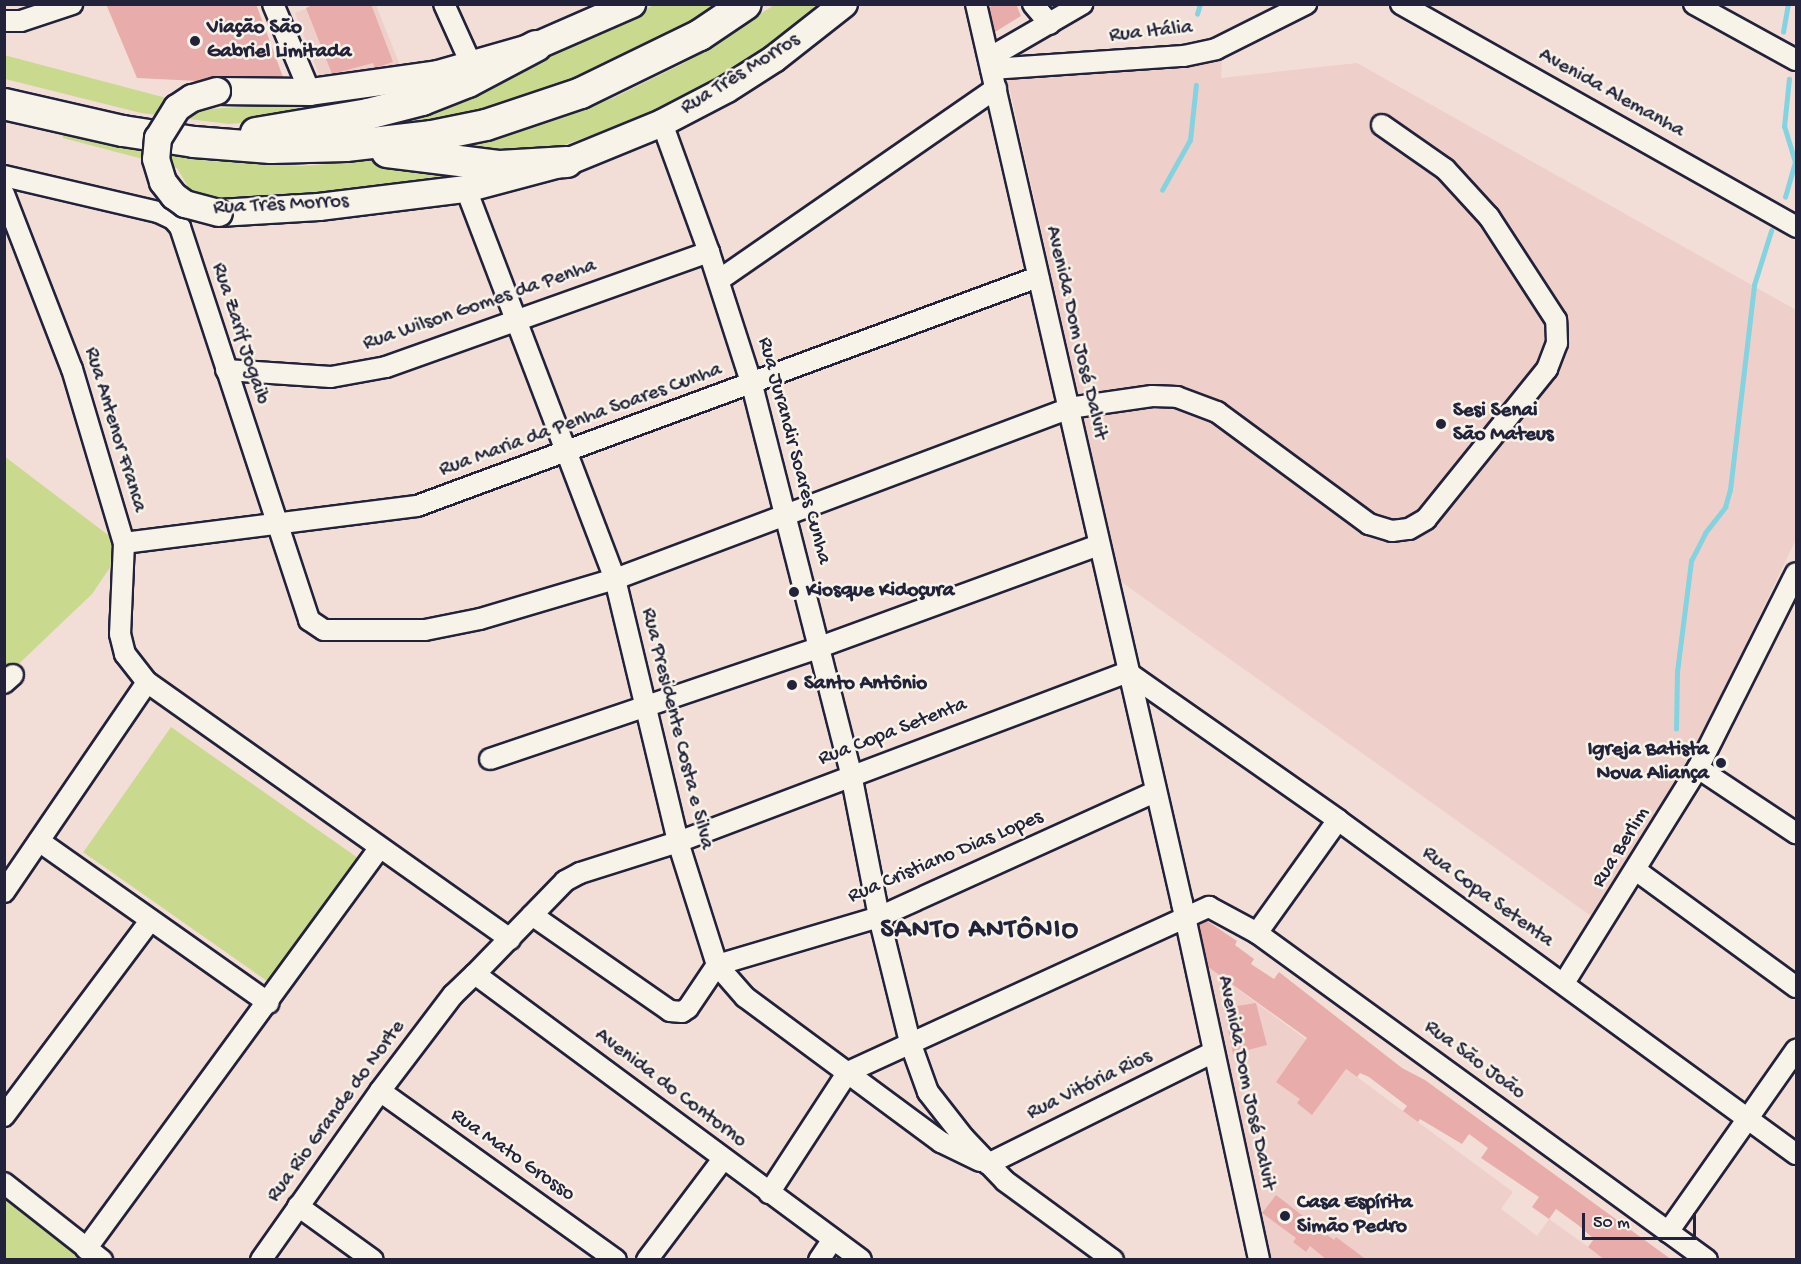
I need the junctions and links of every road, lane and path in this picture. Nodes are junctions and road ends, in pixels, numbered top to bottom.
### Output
1 (72, 4) edge
2 (273, 4) edge
3 (444, 4) edge
4 (632, 4) edge
5 (746, 4) edge
6 (844, 4) edge
7 (976, 4) edge
8 (1033, 4) edge
9 (1082, 4) edge
10 (1306, 4) edge
11 (1401, 4) edge
12 (1694, 4) edge
13 (605, 12) edge
14 (4, 21) edge
15 (1050, 24) junction
16 (536, 46) junction
17 (1797, 60) edge
18 (990, 63) junction
19 (472, 66) junction
20 (996, 88) junction
21 (310, 92) junction
22 (4, 104) edge
23 (662, 123) junction
24 (1382, 125) dead end
25 (194, 142) junction
26 (345, 146) junction
27 (567, 162) junction
28 (4, 176) edge
29 (466, 189) junction
30 (4, 194) edge
31 (1797, 227) edge
32 (709, 252) junction
33 (1038, 277) junction
34 (718, 280) junction
35 (514, 321) junction
36 (226, 370) junction
37 (752, 385) junction
38 (1069, 408) junction
39 (567, 451) junction
40 (786, 513) junction
41 (275, 522) junction
42 (124, 543) junction
43 (1098, 545) junction
44 (1797, 573) edge
45 (615, 579) junction
46 (820, 647) junction
47 (1127, 672) junction
48 (147, 682) junction
49 (647, 707) junction
50 (490, 759) dead end
51 (1698, 768) junction
52 (851, 774) junction
53 (1155, 792) junction
54 (1338, 820) junction
55 (1797, 832) edge
56 (39, 841) junction
57 (678, 842) junction
58 (380, 848) junction
59 (1638, 871) junction
60 (4, 892) edge
61 (532, 915) junction
62 (1185, 916) junction
63 (879, 917) junction
64 (150, 921) junction
65 (1257, 933) junction
66 (510, 939) junction
67 (717, 965) junction
68 (475, 974) junction
69 (1564, 983) junction
70 (1797, 987) edge
71 (269, 1003) junction
72 (910, 1042) junction
73 (1797, 1050) edge
74 (1214, 1052) junction
75 (848, 1072) junction
76 (380, 1091) junction
77 (4, 1116) edge
78 (1748, 1118) junction
79 (1797, 1154) edge
80 (723, 1158) junction
81 (988, 1164) junction
82 (4, 1183) edge
83 (769, 1193) junction
84 (298, 1206) junction
85 (1668, 1232) junction
86 (833, 1239) junction
87 (94, 1254) edge
88 (261, 1260) edge
89 (373, 1260) edge
90 (616, 1260) edge
91 (647, 1260) edge
92 (819, 1260) edge
93 (861, 1260) edge
94 (1113, 1260) edge
95 (1258, 1260) edge
96 (1707, 1260) edge

1 - 14 street
2 - 21 street
3 - 19 street
4 - 13 main road, Rua Três Morros
5 - 26 highway
6 - 23 main road, Rua Três Morros
7 - 18 street, Avenida Dom José Dalvit
8 - 15 street
9 - 15 street
10 - 18 street, Rua Itália
11 - 31 street, Avenida Alemanha
12 - 17 street
13 - 16 main road, Rua Três Morros
15 - 18 street
16 - 19 main road, Rua Três Morros
16 - 25 highway
18 - 20 street, Avenida Dom José Dalvit
19 - 21 main road, Rua Três Morros
20 - 33 street, Avenida Dom José Dalvit
20 - 34 street
21 - 29 main road, Rua Três Morros, bridge
22 - 25 highway
23 - 27 main road, Rua Três Morros
23 - 32 street, Rua Jurandir Soares Cunha
24 - 38 street
25 - 26 highway
26 - 27 highway
27 - 29 main road, Rua Três Morros
28 - 36 street, Rua Zarif Jogaib
29 - 35 street, Rua Presidente Costa e Silva
30 - 42 street, Rua Antenor Franca
32 - 34 street, Rua Jurandir Soares Cunha
32 - 35 street, Rua Wilson Gomes da Penha
33 - 37 street, Rua Maria da Penha Soares Cunha
33 - 38 street, Avenida Dom José Dalvit
34 - 37 street, Rua Jurandir Soares Cunha
35 - 36 street, Rua Wilson Gomes da Penha
35 - 39 street, Rua Presidente Costa e Silva
36 - 41 street, Rua Zarif Jogaib
37 - 39 street, Rua Maria da Penha Soares Cunha
37 - 40 street, Rua Jurandir Soares Cunha
38 - 40 street
38 - 43 street, Avenida Dom José Dalvit
39 - 41 street, Rua Maria da Penha Soares Cunha
39 - 45 street, Rua Presidente Costa e Silva
40 - 45 street
40 - 46 street, Rua Jurandir Soares Cunha
41 - 42 street, Rua Maria da Penha Soares Cunha
41 - 45 street, Rua Zarif Jogaib
42 - 48 street, Rua Antenor Franca
43 - 46 street
43 - 47 street, Avenida Dom José Dalvit
44 - 51 street, Rua Berlim
45 - 49 street, Rua Presidente Costa e Silva
46 - 49 street
46 - 52 street, Rua Jurandir Soares Cunha
47 - 52 street, Rua Copa Setenta
47 - 53 street, Avenida Dom José Dalvit
47 - 54 street, Rua Copa Setenta
48 - 56 street
48 - 58 street, Rua Antenor Franca
49 - 50 street
49 - 57 street, Rua Presidente Costa e Silva
51 - 55 street
51 - 59 street, Rua Berlim
52 - 57 street, Rua Copa Setenta
52 - 63 street, Rua Jurandir Soares Cunha
53 - 62 street, Avenida Dom José Dalvit
53 - 63 street, Rua Cristiano Dias Lopes
54 - 65 street
54 - 69 street, Rua Copa Setenta
56 - 60 street
56 - 64 street
57 - 61 street, Rua Copa Setenta
57 - 67 street, Rua Presidente Costa e Silva
58 - 66 street, Rua Antenor Franca
58 - 71 street
59 - 69 street, Rua Berlim
59 - 70 street
61 - 66 street, Rua Copa Setenta
61 - 67 street
62 - 65 street, Rua São João
62 - 72 street
62 - 74 street, Avenida Dom José Dalvit
63 - 67 street, Rua Cristiano Dias Lopes
63 - 72 street, Rua Jurandir Soares Cunha
64 - 71 street
64 - 77 street
65 - 85 street, Rua São João
66 - 68 street, Rua Copa Setenta
67 - 75 street, Rua Presidente Costa e Silva
68 - 76 street, Rua Rio Grande do Norte
68 - 80 street, Avenida do Contorno
69 - 78 street, Rua Copa Setenta
71 - 87 street
72 - 75 street
72 - 81 street, Rua Jurandir Soares Cunha
73 - 78 street
74 - 81 street, Rua Vitória Rios
74 - 95 street, Avenida Dom José Dalvit
75 - 81 street, Rua Presidente Costa e Silva
75 - 83 street
76 - 84 street, Rua Rio Grande do Norte
76 - 90 street, Rua Mato Grosso
78 - 79 street, Rua Copa Setenta
78 - 85 street
80 - 83 street, Avenida do Contorno
80 - 91 street
81 - 94 street
82 - 87 street
83 - 86 street, Avenida do Contorno
84 - 88 street, Rua Rio Grande do Norte
84 - 89 street
85 - 96 street, Rua São João
86 - 92 street
86 - 93 street, Avenida do Contorno

